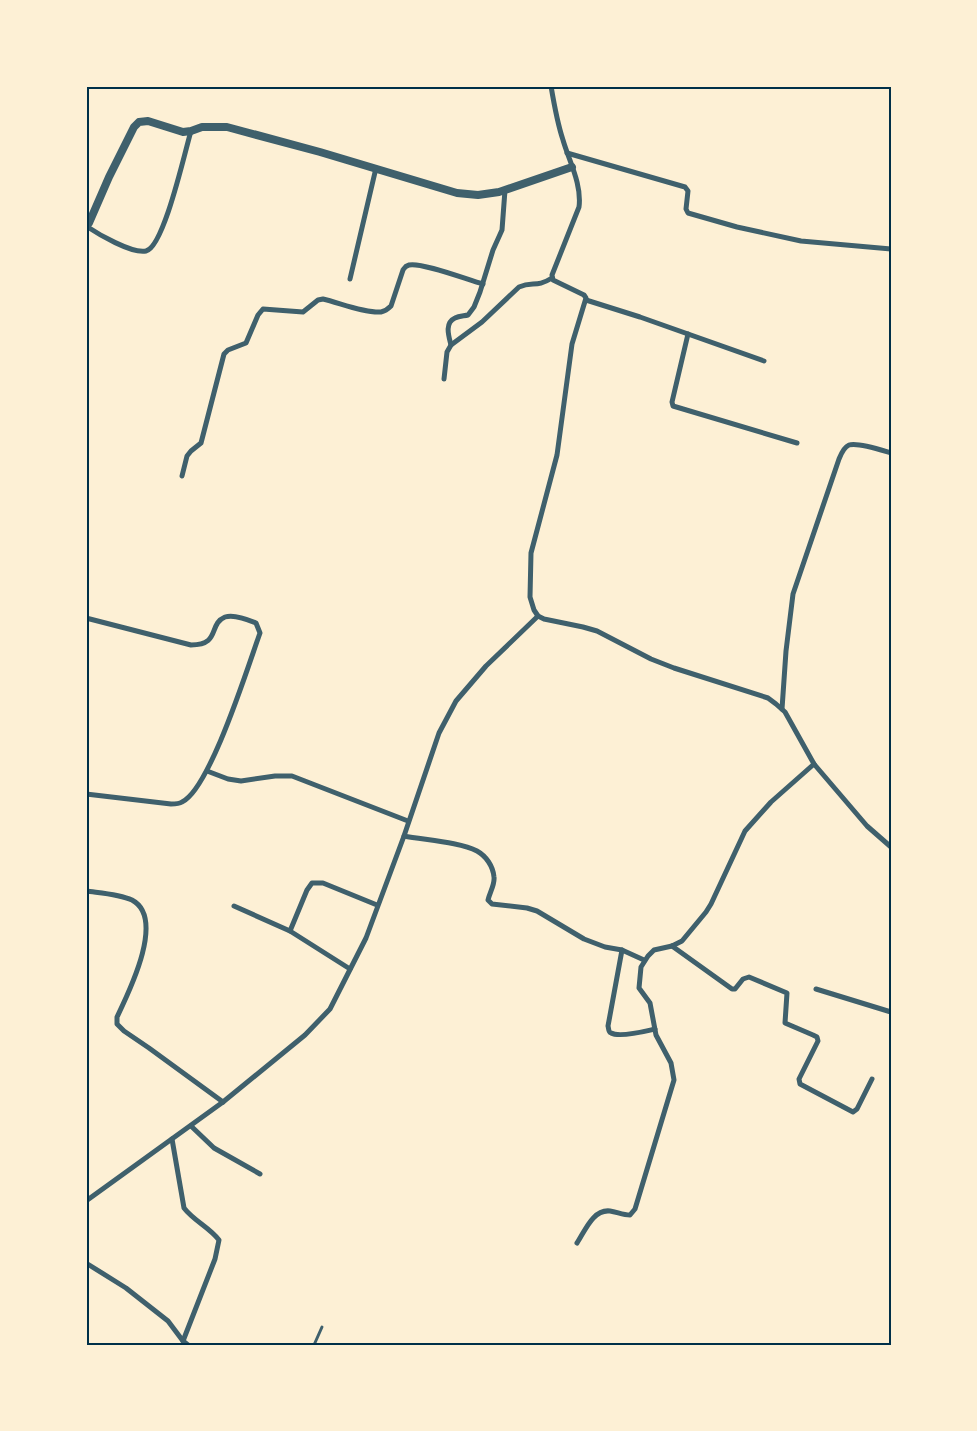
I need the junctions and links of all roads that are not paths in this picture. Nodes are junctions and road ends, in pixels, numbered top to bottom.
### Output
1 (550, 86) edge
2 (191, 131) junction
3 (567, 153) junction
4 (572, 167) junction
5 (376, 168) junction
6 (505, 190) junction
7 (86, 226) edge
8 (891, 249) edge
9 (552, 278) junction
10 (350, 279) dead end
11 (483, 284) junction
12 (586, 300) junction
13 (688, 334) junction
14 (451, 346) junction
15 (764, 361) dead end
16 (444, 379) dead end
17 (797, 443) dead end
18 (891, 453) edge
19 (182, 476) dead end
20 (538, 616) junction
21 (86, 618) edge
22 (782, 709) junction
23 (814, 764) junction
24 (207, 770) junction
25 (86, 794) edge
26 (408, 821) junction
27 (404, 836) junction
28 (891, 847) edge
29 (86, 891) edge
30 (377, 905) junction
31 (234, 906) dead end
32 (290, 931) junction
33 (672, 946) junction
34 (622, 950) junction
35 (644, 960) junction
36 (350, 969) junction
37 (816, 990) dead end
38 (891, 1012) edge
39 (656, 1029) junction
40 (872, 1079) dead end
41 (224, 1102) junction
42 (190, 1126) junction
43 (172, 1139) junction
44 (260, 1174) dead end
45 (86, 1201) edge
46 (577, 1244) dead end
47 (86, 1263) edge
48 (322, 1327) dead end
49 (183, 1341) junction
50 (188, 1345) edge
51 (314, 1345) edge

1 - 3 street
2 - 5 street
2 - 7 street
2 - 7 street
3 - 4 street
3 - 8 street
4 - 6 street
4 - 9 street
5 - 6 street
5 - 10 street
6 - 11 street
9 - 12 street
9 - 14 street
11 - 14 street
11 - 19 street
12 - 13 street
12 - 20 street
13 - 15 street
13 - 17 street
14 - 16 street
18 - 22 street
20 - 22 street
20 - 26 street
21 - 24 street
22 - 23 street
23 - 28 street
23 - 33 street
24 - 25 street
24 - 26 street
26 - 27 street
27 - 30 street
27 - 34 street
29 - 41 street
30 - 32 street
30 - 36 street
31 - 32 street
32 - 36 street
33 - 35 street
33 - 40 street
34 - 35 street
34 - 39 street
35 - 39 street
36 - 41 street
37 - 38 street
39 - 46 street
41 - 42 street
42 - 43 street
42 - 44 street
43 - 45 street
43 - 49 street
47 - 49 street
48 - 51 lane
49 - 50 street

